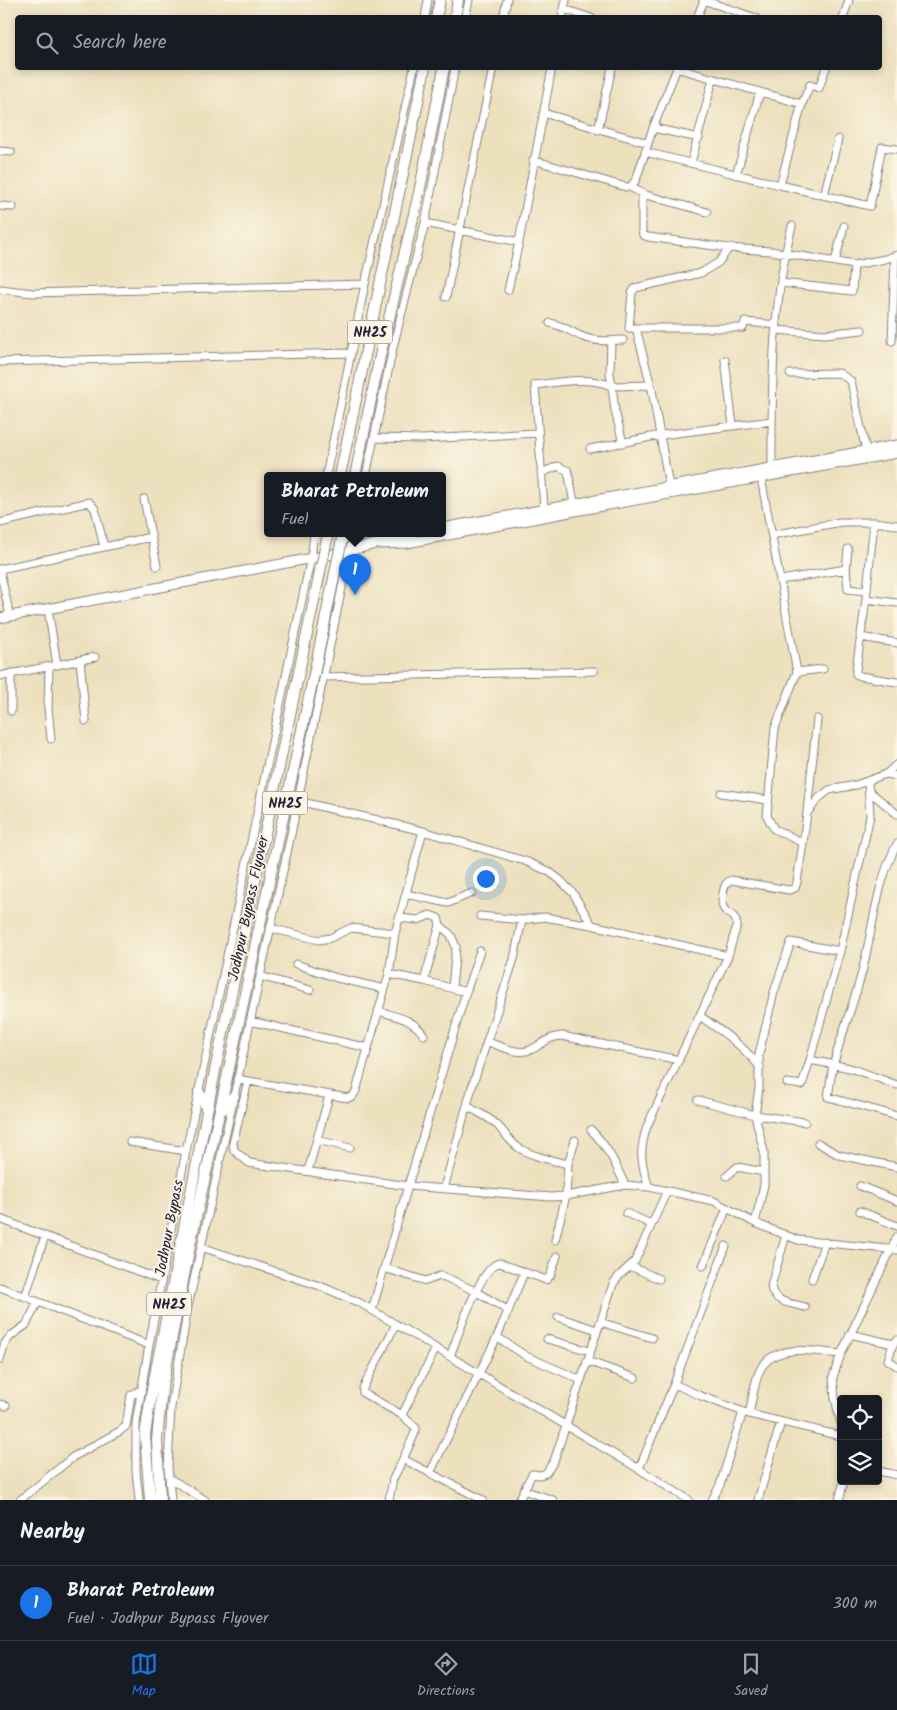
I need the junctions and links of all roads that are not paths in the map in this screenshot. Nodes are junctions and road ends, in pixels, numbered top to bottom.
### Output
1 (428, 0) edge
2 (440, 0) edge
3 (458, 0) edge
4 (469, 0) edge
5 (507, 0) edge
6 (566, 0) edge
7 (704, 0) edge
8 (849, 0) edge
9 (564, 9) junction
10 (426, 15) edge
11 (437, 15) edge
12 (456, 15) edge
13 (466, 15) edge
14 (504, 15) edge
15 (563, 15) edge
16 (582, 15) edge
17 (699, 15) edge
18 (747, 15) edge
19 (844, 15) edge
20 (414, 70) edge
21 (425, 70) edge
22 (444, 70) edge
23 (455, 70) edge
24 (493, 70) edge
25 (552, 70) edge
26 (612, 70) edge
27 (675, 70) edge
28 (683, 70) edge
29 (825, 70) edge
30 (713, 79) junction
31 (760, 92) junction
32 (802, 104) junction
33 (543, 113) junction
34 (652, 128) junction
35 (598, 130) junction
36 (699, 138) junction
37 (838, 139) dead end
38 (648, 143) junction
39 (897, 149) edge
40 (0, 151) edge
41 (11, 152) dead end
42 (645, 152) junction
43 (534, 160) junction
44 (691, 163) junction
45 (736, 175) junction
46 (780, 185) junction
47 (630, 187) junction
48 (642, 194) junction
49 (824, 195) junction
50 (0, 206) edge
51 (13, 207) dead end
52 (707, 212) dead end
53 (424, 223) junction
54 (792, 226) dead end
55 (844, 226) dead end
56 (460, 231) junction
57 (519, 242) junction
58 (729, 248) junction
59 (784, 254) junction
60 (896, 256) edge
61 (835, 262) junction
62 (854, 265) junction
63 (780, 283) junction
64 (364, 284) junction
65 (0, 289) edge
66 (508, 290) dead end
67 (446, 297) dead end
68 (550, 323) dead end
69 (777, 327) junction
70 (636, 328) junction
71 (862, 330) dead end
72 (623, 340) dead end
73 (611, 341) junction
74 (892, 341) dead end
75 (350, 353) junction
76 (725, 360) dead end
77 (0, 362) edge
78 (790, 374) dead end
79 (651, 385) junction
80 (612, 386) junction
81 (772, 421) junction
82 (734, 426) junction
83 (538, 433) junction
84 (661, 435) junction
85 (374, 438) junction
86 (623, 443) junction
87 (897, 445) edge
88 (590, 449) dead end
89 (866, 451) junction
90 (897, 453) edge
91 (772, 471) junction
92 (327, 472) edge
93 (341, 472) edge
94 (356, 472) edge
95 (367, 472) edge
96 (541, 472) junction
97 (761, 478) junction
98 (669, 486) junction
99 (144, 499) dead end
100 (574, 503) junction
101 (544, 508) junction
102 (874, 522) junction
103 (0, 523) edge
104 (897, 525) edge
105 (446, 527) edge
106 (772, 535) junction
107 (446, 536) edge
108 (151, 537) junction
109 (314, 537) edge
110 (327, 537) edge
111 (342, 537) edge
112 (352, 537) edge
113 (403, 537) edge
114 (440, 537) edge
115 (380, 544) junction
116 (104, 547) junction
117 (848, 549) dead end
118 (349, 551) junction
119 (311, 558) junction
120 (157, 566) dead end
121 (846, 569) junction
122 (0, 570) edge
123 (781, 580) junction
124 (866, 591) junction
125 (866, 599) junction
126 (897, 603) edge
127 (48, 609) junction
128 (10, 616) junction
129 (0, 618) edge
130 (860, 637) junction
131 (897, 643) edge
132 (95, 657) dead end
133 (80, 660) junction
134 (56, 664) junction
135 (49, 666) junction
136 (823, 670) dead end
137 (594, 671) dead end
138 (797, 672) junction
139 (11, 674) junction
140 (0, 676) edge
141 (323, 677) junction
142 (897, 682) edge
143 (11, 711) dead end
144 (817, 719) dead end
145 (86, 721) dead end
146 (51, 738) dead end
147 (897, 764) edge
148 (886, 774) junction
149 (897, 776) edge
150 (868, 782) junction
151 (869, 791) junction
152 (721, 793) dead end
153 (768, 800) junction
154 (298, 801) junction
155 (807, 813) junction
156 (897, 814) edge
157 (423, 832) junction
158 (803, 843) junction
159 (897, 844) edge
160 (472, 893) dead end
161 (406, 894) junction
162 (480, 916) dead end
163 (400, 918) junction
164 (522, 920) junction
165 (440, 925) junction
166 (592, 925) junction
167 (270, 928) junction
168 (395, 933) junction
169 (480, 951) dead end
170 (840, 951) junction
171 (728, 956) junction
172 (296, 964) dead end
173 (389, 974) junction
174 (260, 976) junction
175 (424, 981) junction
176 (452, 988) junction
177 (385, 989) junction
178 (310, 990) dead end
179 (466, 992) junction
180 (378, 1011) junction
181 (700, 1016) junction
182 (250, 1021) junction
183 (424, 1035) dead end
184 (488, 1042) junction
185 (368, 1048) junction
186 (679, 1060) junction
187 (810, 1060) junction
188 (833, 1065) junction
189 (760, 1067) junction
190 (237, 1080) junction
191 (248, 1081) junction
192 (787, 1084) dead end
193 (897, 1085) edge
194 (199, 1092) junction
195 (234, 1096) junction
196 (329, 1096) junction
197 (698, 1100) dead end
198 (467, 1106) junction
199 (207, 1110) junction
200 (219, 1113) junction
201 (755, 1115) junction
202 (897, 1116) edge
203 (805, 1122) dead end
204 (592, 1130) dead end
205 (317, 1140) junction
206 (575, 1140) dead end
207 (130, 1142) dead end
208 (818, 1143) dead end
209 (350, 1148) dead end
210 (186, 1151) junction
211 (568, 1164) junction
212 (897, 1167) edge
213 (308, 1171) junction
214 (764, 1172) junction
215 (727, 1176) dead end
216 (625, 1185) junction
217 (408, 1186) junction
218 (649, 1186) junction
219 (860, 1186) dead end
220 (444, 1188) junction
221 (667, 1190) junction
222 (566, 1196) junction
223 (897, 1201) edge
224 (727, 1208) junction
225 (860, 1211) dead end
226 (626, 1213) dead end
227 (0, 1219) edge
228 (651, 1224) junction
229 (755, 1224) junction
230 (897, 1226) edge
231 (786, 1235) junction
232 (45, 1236) junction
233 (897, 1237) edge
234 (555, 1240) dead end
235 (825, 1242) junction
236 (726, 1246) dead end
237 (201, 1247) junction
238 (894, 1250) edge
239 (557, 1256) dead end
240 (630, 1266) junction
241 (703, 1266) dead end
242 (384, 1268) junction
243 (524, 1273) junction
244 (659, 1279) dead end
245 (812, 1279) dead end
246 (161, 1280) junction
247 (0, 1287) edge
248 (475, 1291) junction
249 (25, 1297) junction
250 (38, 1302) junction
251 (805, 1307) dead end
252 (372, 1310) junction
253 (509, 1311) junction
254 (558, 1318) dead end
255 (600, 1322) junction
256 (396, 1324) junction
257 (597, 1330) junction
258 (850, 1334) junction
259 (497, 1337) junction
260 (652, 1338) dead end
261 (547, 1339) dead end
262 (895, 1342) edge
263 (149, 1345) junction
264 (436, 1348) junction
265 (590, 1351) junction
266 (841, 1354) junction
267 (450, 1356) junction
268 (0, 1359) edge
269 (587, 1361) junction
270 (897, 1366) edge
271 (478, 1373) junction
272 (635, 1378) dead end
273 (581, 1380) junction
274 (674, 1384) junction
275 (141, 1390) junction
276 (837, 1405) edge
277 (746, 1413) junction
278 (402, 1415) junction
279 (781, 1422) junction
280 (566, 1425) junction
281 (837, 1435) edge
282 (404, 1459) junction
283 (639, 1469) junction
284 (882, 1472) edge
285 (430, 1473) junction
286 (897, 1475) edge
287 (169, 1478) junction
288 (843, 1485) edge
289 (523, 1490) junction
290 (680, 1498) edge
291 (20, 1500) edge
292 (139, 1500) edge
293 (150, 1500) edge
294 (160, 1500) edge
295 (171, 1500) edge
296 (205, 1500) edge
297 (389, 1500) edge
298 (483, 1500) edge
299 (519, 1500) edge
300 (554, 1500) edge
301 (689, 1500) edge
302 (712, 1500) edge
303 (758, 1500) edge
304 (839, 1500) edge

1 - 10 street
2 - 11 highway
3 - 12 highway
4 - 13 street
5 - 14 street
6 - 9 street
7 - 17 street
7 - 18 street
8 - 19 street
9 - 15 street
9 - 16 street
20 - 64 street
21 - 93 highway, NH25
22 - 94 highway, NH25
23 - 53 street
24 - 56 street
25 - 33 street
26 - 35 street
27 - 34 street
28 - 30 street
29 - 32 street
30 - 31 street
30 - 36 street
31 - 32 street
31 - 45 street
32 - 46 street
33 - 35 street
33 - 43 street
34 - 36 street
34 - 38 street
35 - 38 street
36 - 44 street
37 - 49 street
38 - 42 street
39 - 49 street
40 - 41 street
42 - 44 street
42 - 47 street
43 - 47 street
43 - 57 street
44 - 45 street
45 - 46 street
46 - 49 street
47 - 48 street
48 - 52 street
48 - 58 street
50 - 51 street
53 - 56 street
53 - 85 street
54 - 59 street
55 - 61 street
56 - 57 street
56 - 67 street
57 - 66 street
58 - 59 street
58 - 70 street
59 - 61 street
59 - 63 street
60 - 62 street
60 - 74 street
61 - 62 street
62 - 63 street
63 - 69 street
64 - 65 street
64 - 75 street
68 - 73 street
69 - 70 street
69 - 71 street
69 - 81 street
70 - 79 street
72 - 73 street
73 - 80 street
75 - 77 street
75 - 92 street
76 - 82 street
78 - 89 street
79 - 80 street
79 - 84 street
80 - 83 street
80 - 86 street
81 - 82 street
81 - 91 street
82 - 84 street
83 - 85 street
83 - 96 street
84 - 86 street
84 - 98 street
85 - 95 street
86 - 88 street
87 - 89 main road
89 - 91 main road
90 - 91 main road
91 - 97 main road
91 - 98 main road
96 - 100 street
96 - 101 street
97 - 106 street
97 - 107 main road
98 - 100 main road
99 - 108 street
100 - 101 main road
101 - 105 main road
102 - 104 street
102 - 106 street
102 - 124 street
103 - 116 street
106 - 123 street
108 - 116 street
108 - 120 street
109 - 119 street
110 - 199 highway, Jodhpur Bypass Flyover / NH25, bridge
111 - 200 highway, Jodhpur Bypass Flyover / NH25, bridge
112 - 118 street
113 - 115 main road
114 - 115 main road
115 - 118 main road
116 - 122 street
117 - 121 street
118 - 119 main road
118 - 141 street
119 - 127 main road
119 - 194 street
121 - 123 street
121 - 124 street
122 - 128 street
123 - 138 street
124 - 125 street
125 - 126 street
125 - 130 street
127 - 128 main road
127 - 134 street
128 - 129 main road
130 - 131 street
130 - 142 street
132 - 133 street
133 - 134 street
133 - 145 street
134 - 135 street
135 - 139 street
135 - 146 street
136 - 138 street
137 - 141 street
138 - 153 street
139 - 140 street
139 - 143 street
141 - 154 street
144 - 155 street
147 - 148 street
148 - 149 street
148 - 150 street
150 - 151 street
150 - 155 street
151 - 156 street
151 - 170 street
152 - 153 street
153 - 158 street
154 - 157 street
154 - 167 street
155 - 158 street
157 - 161 street
157 - 166 street
158 - 171 street
159 - 188 street
160 - 161 street
161 - 163 street
162 - 164 street
163 - 165 street
163 - 168 street
164 - 166 street
164 - 184 street
165 - 175 street
165 - 176 street
166 - 171 street
167 - 168 street
167 - 174 street
168 - 173 street
169 - 179 street
170 - 187 street
170 - 189 street
171 - 181 street
172 - 177 street
173 - 175 street
173 - 177 street
174 - 178 street
174 - 182 street
175 - 176 street
176 - 179 street
177 - 180 street
179 - 217 street
180 - 183 street
180 - 185 street
181 - 186 street
181 - 189 street
182 - 185 street
182 - 190 street
184 - 186 street
184 - 198 street
185 - 196 street
186 - 218 street
187 - 188 street
187 - 192 street
188 - 193 street
188 - 202 street
189 - 201 street
190 - 191 street
190 - 195 street
191 - 196 street
191 - 213 street
194 - 199 highway
194 - 210 street
195 - 200 highway
195 - 237 street
196 - 205 street
197 - 201 street
198 - 211 street
198 - 220 street
199 - 293 highway, Jodhpur Bypass / NH25
200 - 294 highway, Jodhpur Bypass / NH25
201 - 203 street
201 - 214 street
204 - 216 street
205 - 209 street
205 - 213 street
206 - 211 street
207 - 210 street
208 - 212 street
210 - 246 street
211 - 222 street
213 - 217 street
214 - 215 street
214 - 229 street
216 - 218 street
216 - 222 street
217 - 220 street
217 - 242 street
218 - 221 street
219 - 223 street
220 - 222 street
221 - 224 street
221 - 228 street
222 - 234 street
224 - 229 street
224 - 241 street
225 - 230 street
226 - 228 street
227 - 232 street
228 - 240 street
229 - 231 street
231 - 235 street
231 - 251 street
232 - 246 street
232 - 249 street
233 - 238 street
235 - 238 street
235 - 245 street
236 - 274 street
237 - 252 street
237 - 287 street
238 - 258 street
239 - 243 street
240 - 244 street
240 - 255 street
242 - 248 street
242 - 252 street
243 - 248 street
243 - 253 street
246 - 263 street
247 - 249 street
248 - 253 street
248 - 267 street
249 - 250 street
250 - 263 street
250 - 268 street
252 - 256 street
253 - 259 street
254 - 257 street
255 - 257 street
255 - 260 street
256 - 264 street
256 - 278 street
257 - 265 street
258 - 262 street
258 - 266 street
259 - 271 street
259 - 273 street
261 - 265 street
262 - 270 street
263 - 275 street
264 - 267 street
264 - 278 street
265 - 269 street
266 - 276 street
266 - 277 street
267 - 271 street
269 - 272 street
269 - 273 street
271 - 280 street
271 - 285 street
273 - 280 street
274 - 277 street
274 - 283 street
275 - 291 street
275 - 292 street
277 - 279 street
277 - 302 street
278 - 282 street
279 - 281 street
279 - 303 street
280 - 283 street
280 - 289 street
282 - 285 street
282 - 297 street
283 - 290 street
284 - 286 street
285 - 298 street
287 - 295 street
287 - 296 street
288 - 304 street
289 - 299 street
289 - 300 street
290 - 301 street

